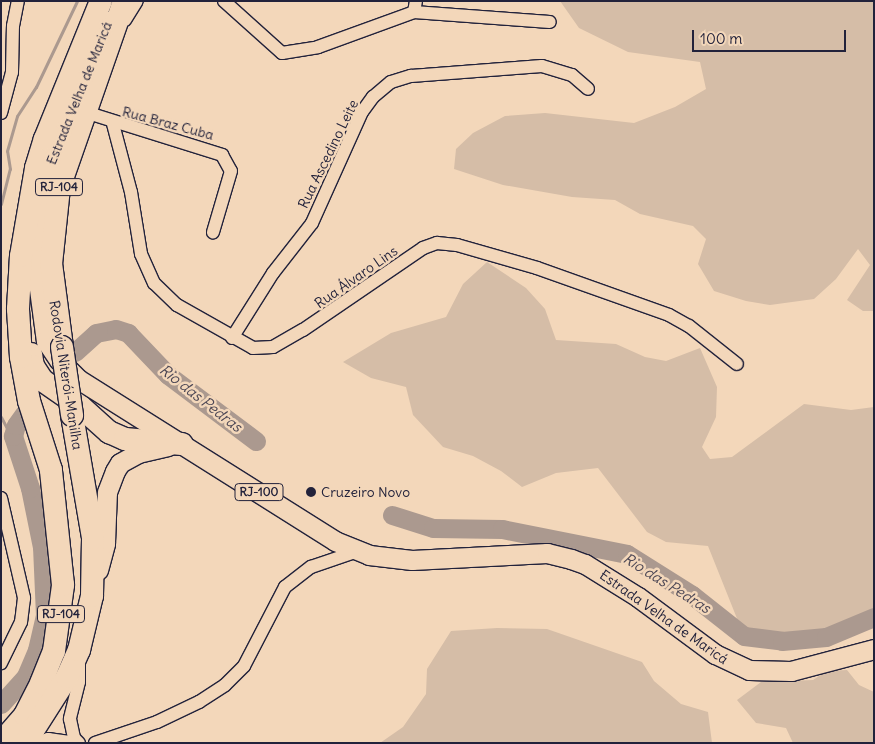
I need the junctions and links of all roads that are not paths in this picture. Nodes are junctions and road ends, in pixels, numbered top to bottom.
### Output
1 (18, 1) edge
2 (101, 1) edge
3 (117, 1) edge
4 (124, 1) edge
5 (138, 1) edge
6 (224, 1) edge
7 (415, 7) edge
8 (550, 22) dead end
9 (115, 35) junction
10 (588, 89) dead end
11 (85, 112) junction
12 (1, 113) edge
13 (113, 124) junction
14 (213, 232) dead end
15 (20, 256) junction
16 (232, 338) junction
17 (737, 364) dead end
18 (78, 379) junction
19 (51, 388) junction
20 (137, 414) junction
21 (133, 440) junction
22 (182, 444) junction
23 (120, 463) junction
24 (51, 470) junction
25 (1, 498) edge
26 (336, 541) junction
27 (362, 552) junction
28 (326, 560) junction
29 (92, 596) junction
30 (874, 649) edge
31 (79, 650) junction
32 (1, 663) edge
33 (1, 743) edge
34 (25, 743) edge
35 (35, 743) edge
36 (78, 743) edge
37 (94, 743) edge

1 - 12 street
2 - 15 highway, RJ-104
3 - 18 main road, Estrada Velha de Maricá
4 - 9 highway, Rodovia Niterói-Manilha / RJ-104
5 - 9 street
6 - 7 street
7 - 8 street
9 - 11 highway, Rodovia Niterói-Manilha / RJ-104
10 - 16 street, Rua Ascedino Leite
11 - 13 street, Rua Braz Cuba
11 - 29 highway, Rodovia Niterói-Manilha / RJ-104, bridge
13 - 14 street, Rua Braz Cuba
13 - 16 street, Rua Álvaro Lins
15 - 19 highway
15 - 24 highway, RJ-104
16 - 17 street, Rua Álvaro Lins
18 - 19 highway
18 - 20 main road, Estrada Velha de Maricá / RJ-100
19 - 21 highway
19 - 24 highway
20 - 21 main road
20 - 22 main road, Estrada Velha de Maricá / RJ-100
21 - 22 highway
21 - 23 main road
22 - 23 main road
22 - 26 main road, Estrada Velha de Maricá / RJ-100
23 - 29 main road
24 - 33 highway, RJ-104
25 - 32 street
26 - 27 main road, RJ-100
26 - 28 street
27 - 28 street
27 - 30 main road, Estrada Velha de Maricá / RJ-100
28 - 37 street
29 - 31 highway, Rodovia Niterói-Manilha / RJ-104
31 - 34 highway, Rodovia Niterói-Manilha / RJ-104
31 - 36 street
35 - 36 street

